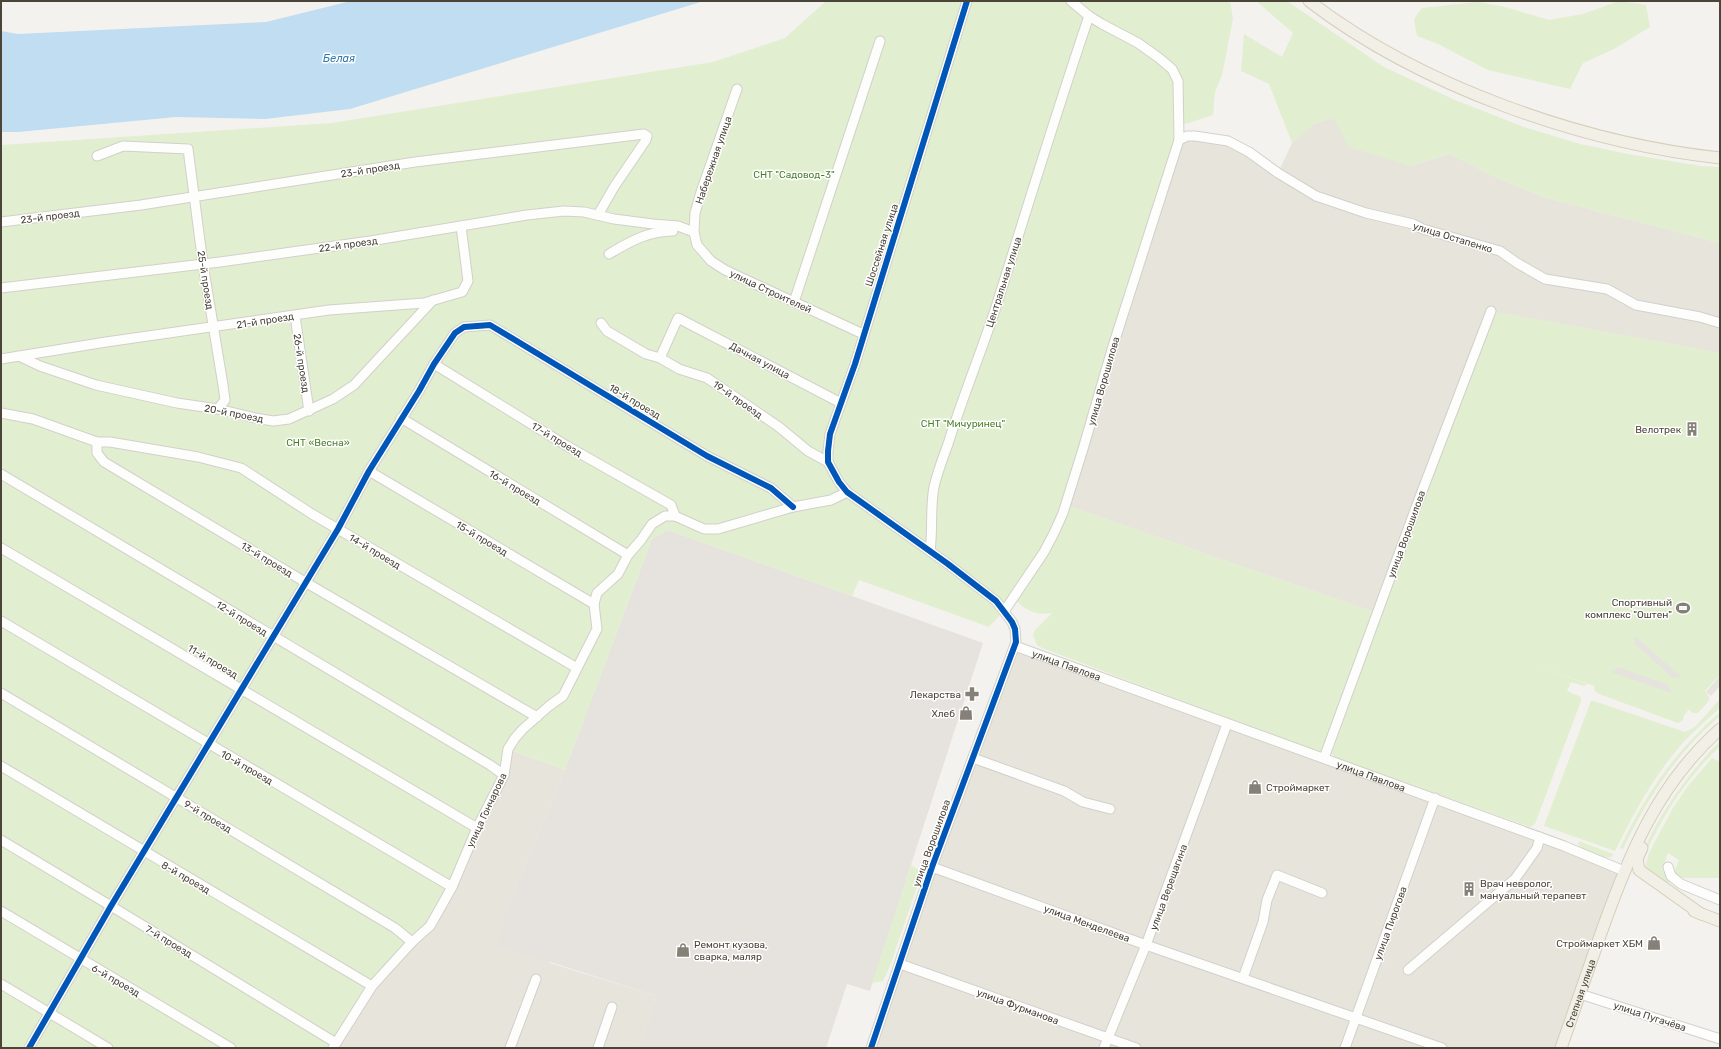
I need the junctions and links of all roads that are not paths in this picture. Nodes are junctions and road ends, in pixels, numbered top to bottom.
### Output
1 (967, 1) edge
2 (1071, 1) edge
3 (1309, 1) edge
4 (1089, 16) junction
5 (880, 41) dead end
6 (737, 90) dead end
7 (1179, 140) junction
8 (97, 156) dead end
9 (1720, 158) edge
10 (194, 197) junction
11 (598, 215) junction
12 (1, 222) edge
13 (460, 226) junction
14 (694, 232) junction
15 (609, 254) dead end
16 (203, 264) junction
17 (1, 288) edge
18 (434, 300) junction
19 (794, 302) junction
20 (1490, 311) dead end
21 (295, 316) junction
22 (601, 323) dead end
23 (1720, 323) edge
24 (214, 327) junction
25 (863, 334) junction
26 (19, 356) junction
27 (660, 358) junction
28 (1, 359) edge
29 (434, 364) junction
30 (841, 403) junction
31 (218, 409) junction
32 (309, 410) junction
33 (1, 413) edge
34 (401, 418) junction
35 (97, 442) junction
36 (828, 462) junction
37 (369, 471) junction
38 (1, 474) edge
39 (847, 492) junction
40 (793, 506) junction
41 (675, 516) junction
42 (338, 529) junction
43 (1, 548) edge
44 (930, 551) junction
45 (628, 555) junction
46 (305, 582) junction
47 (594, 604) junction
48 (1005, 610) junction
49 (1, 621) edge
50 (273, 637) junction
51 (1015, 646) junction
52 (577, 668) junction
53 (241, 690) junction
54 (1, 693) edge
55 (537, 716) junction
56 (1227, 724) junction
57 (1720, 729) edge
58 (209, 744) junction
59 (973, 758) junction
60 (1324, 758) junction
61 (1, 766) edge
62 (504, 775) junction
63 (176, 797) junction
64 (1435, 798) junction
65 (1110, 809) dead end
66 (1653, 810) junction
67 (477, 828) junction
68 (1540, 837) junction
69 (1, 840) edge
70 (144, 852) junction
71 (1668, 866) dead end
72 (932, 867) junction
73 (1624, 871) junction
74 (452, 887) junction
75 (1322, 892) dead end
76 (1720, 900) edge
77 (111, 906) junction
78 (1, 911) edge
79 (1701, 914) junction
80 (1720, 921) edge
81 (412, 942) junction
82 (1146, 945) junction
83 (80, 959) junction
84 (900, 964) junction
85 (1408, 970) dead end
86 (1243, 978) junction
87 (536, 979) dead end
88 (1, 984) edge
89 (372, 986) junction
90 (1580, 994) junction
91 (612, 1007) dead end
92 (48, 1013) junction
93 (1356, 1018) junction
94 (1107, 1037) junction
95 (1720, 1039) edge
96 (334, 1045) edge
97 (28, 1048) edge
98 (108, 1048) edge
99 (231, 1048) edge
100 (510, 1048) edge
101 (598, 1048) edge
102 (871, 1048) edge
103 (1104, 1048) edge
104 (1136, 1048) edge
105 (1345, 1048) edge
106 (1442, 1048) edge
107 (1561, 1048) edge

1 - 25 street, Шоссейная улица
2 - 4 street, улица Ворошилова
3 - 9 main road
4 - 7 street, улица Ворошилова
4 - 44 street, Центральная улица
5 - 19 street
6 - 14 street, Набережная улица
7 - 23 street, улица Остапенко
7 - 48 street, улица Ворошилова
8 - 10 street, 25-й проезд
10 - 11 street, 23-й проезд
10 - 12 street, 23-й проезд
10 - 16 street, 25-й проезд
11 - 13 street, 22-й проезд
11 - 14 street, 22-й проезд
13 - 16 street, 22-й проезд
13 - 18 street, 21-й проезд
14 - 15 street
14 - 19 street, улица Строителей
16 - 17 street, 22-й проезд
16 - 24 street, 25-й проезд
18 - 21 street, 21-й проезд
18 - 32 street, 20-й проезд
19 - 25 street, улица Строителей
20 - 60 street, улица Ворошилова
21 - 24 street, 21-й проезд
21 - 32 street, 26-й проезд
22 - 27 street, 19-й проезд
24 - 26 street, 21-й проезд
24 - 31 street, 25-й проезд
25 - 30 street, Шоссейная улица
26 - 28 street, 21-й проезд
26 - 31 street, 20-й проезд
27 - 30 street, Дачная улица
27 - 36 street, 19-й проезд
29 - 34 street
29 - 40 street, 18-й проезд
29 - 41 street, 17-й проезд
30 - 36 street, Шоссейная улица
31 - 32 street, 20-й проезд
33 - 35 street
34 - 37 street
34 - 45 street, 16-й проезд
35 - 42 street, 14-й проезд
35 - 46 street, 13-й проезд
36 - 39 street
37 - 42 street
37 - 47 street, 15-й проезд
38 - 50 street, 12-й проезд
39 - 40 street
39 - 44 street
40 - 41 street
41 - 45 street
42 - 46 street
42 - 52 street, 14-й проезд
43 - 53 street, 11-й проезд
44 - 48 street
45 - 47 street
46 - 50 street
46 - 55 street, 13-й проезд
47 - 52 street, улица Гончарова
48 - 51 street
49 - 58 street, 10-й проезд
50 - 53 street
50 - 62 street, 12-й проезд
51 - 56 street, улица Павлова
51 - 59 street, улица Ворошилова
52 - 55 street, улица Гончарова
53 - 58 street
53 - 67 street, 11-й проезд
54 - 63 street, 9-й проезд
55 - 62 street, улица Гончарова
56 - 60 street, улица Павлова
56 - 82 street, улица Верещагина
57 - 66 main road
58 - 63 street
58 - 74 street, 10-й проезд
59 - 65 street
59 - 72 street, улица Ворошилова
60 - 64 street, улица Павлова
61 - 70 street, 8-й проезд
62 - 67 street, улица Гончарова
63 - 70 street
63 - 81 street, 9-й проезд
64 - 68 street, улица Павлова
64 - 93 street, улица Пирогова
66 - 73 main road, Степная улица
66 - 79 main road
67 - 74 street, улица Гончарова
68 - 73 street, улица Павлова
68 - 85 street
69 - 77 street, 7-й проезд
70 - 77 street
70 - 89 street, 8-й проезд
71 - 76 street
72 - 82 street, улица Менделеева
72 - 84 street, улица Ворошилова
73 - 79 main road, улица Павлова
73 - 90 main road, Степная улица
74 - 81 street, улица Гончарова
75 - 86 street
77 - 83 street
77 - 96 street, 7-й проезд
78 - 83 street, 6-й проезд
79 - 80 main road, улица Павлова
81 - 89 street, улица Гончарова
82 - 86 street, улица Менделеева
82 - 94 street, улица Верещагина
83 - 92 street
83 - 99 street, 6-й проезд
84 - 94 street, улица Фурманова
84 - 102 street, улица Ворошилова
86 - 93 street, улица Менделеева
87 - 100 street
88 - 92 street
89 - 96 street, улица Гончарова
90 - 95 street, улица Пугачёва
90 - 107 main road, Степная улица
91 - 101 street
92 - 97 street
92 - 98 street
93 - 105 street, улица Пирогова
93 - 106 street, улица Менделеева
94 - 103 street, улица Верещагина
94 - 104 street, улица Фурманова

